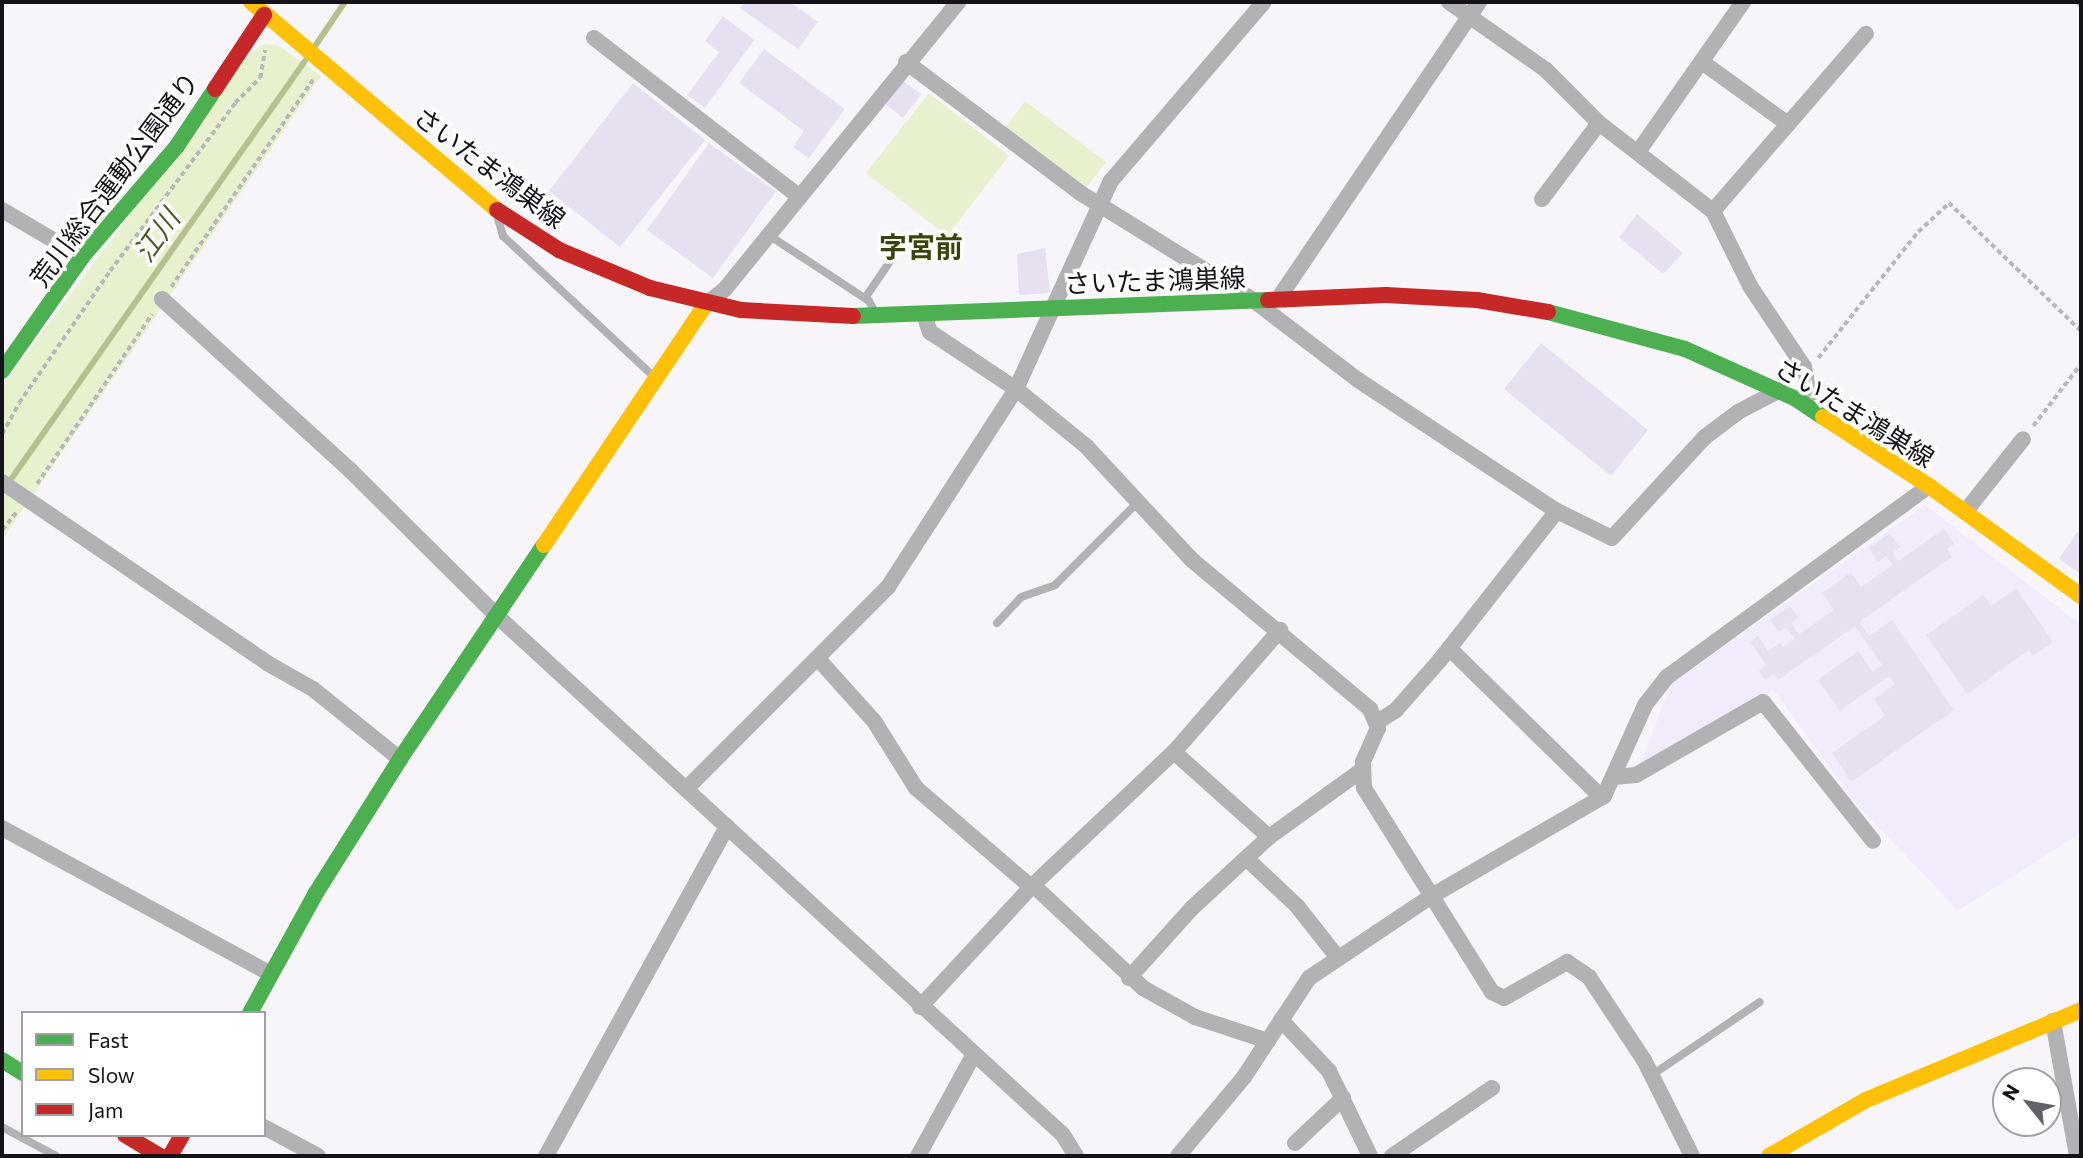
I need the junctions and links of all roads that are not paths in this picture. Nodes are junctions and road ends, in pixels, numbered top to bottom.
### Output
1 (251, 2) edge
2 (1264, 2) edge
3 (1449, 2) edge
4 (1479, 2) edge
5 (1743, 2) edge
6 (955, 3) edge
7 (268, 9) edge
8 (1470, 16) junction
9 (1866, 34) dead end
10 (594, 38) dead end
11 (906, 62) junction
12 (1702, 62) junction
13 (1599, 123) junction
14 (1788, 124) junction
15 (1638, 152) junction
16 (797, 195) junction
17 (1542, 199) dead end
18 (1098, 204) junction
19 (495, 208) junction
20 (2, 210) edge
21 (1713, 211) junction
22 (767, 234) junction
23 (82, 257) junction
24 (893, 257) dead end
25 (865, 298) junction
26 (162, 299) dead end
27 (1278, 299) junction
28 (1253, 300) junction
29 (706, 304) junction
30 (1053, 308) junction
31 (924, 314) junction
32 (875, 316) junction
33 (2, 371) edge
34 (656, 379) junction
35 (1016, 389) junction
36 (1780, 390) junction
37 (1813, 408) junction
38 (2023, 439) road end
39 (2, 482) edge
40 (1929, 486) junction
41 (1138, 502) junction
42 (1557, 511) junction
43 (1965, 512) junction
44 (2081, 596) edge
45 (496, 615) junction
46 (997, 623) dead end
47 (1280, 630) junction
48 (1449, 648) junction
49 (820, 660) junction
50 (1377, 722) junction
51 (1174, 752) junction
52 (400, 759) junction
53 (1362, 770) junction
54 (1614, 777) junction
55 (686, 789) junction
56 (1602, 798) junction
57 (727, 827) junction
58 (2, 828) edge
59 (1269, 837) junction
60 (1873, 841) dead end
61 (1247, 859) junction
62 (1032, 886) junction
63 (1430, 897) junction
64 (1338, 958) junction
65 (271, 974) junction
66 (1129, 978) junction
67 (1760, 1002) dead end
68 (920, 1007) junction
69 (2081, 1010) edge
70 (251, 1011) edge
71 (1281, 1020) junction
72 (2053, 1021) junction
73 (1268, 1041) junction
74 (974, 1055) junction
75 (2, 1060) edge
76 (21, 1072) edge
77 (1652, 1075) junction
78 (1492, 1088) dead end
79 (1343, 1098) junction
80 (2, 1126) edge
81 (266, 1128) edge
82 (21, 1137) edge
83 (22, 1137) edge
84 (128, 1137) edge
85 (181, 1137) edge
86 (1295, 1143) dead end
87 (56, 1156) edge
88 (160, 1156) edge
89 (170, 1156) edge
90 (318, 1156) edge
91 (546, 1156) edge
92 (918, 1156) edge
93 (1076, 1156) edge
94 (1178, 1156) edge
95 (1370, 1156) edge
96 (1392, 1156) edge
97 (1692, 1156) edge
98 (1769, 1156) edge
99 (2077, 1156) edge

1 - 7 main road, さいたま鴻巣線
2 - 18 street
3 - 8 street
4 - 8 street
5 - 12 street
6 - 11 street
7 - 19 main road, さいたま鴻巣線
7 - 23 main road, 荒川総合運動公園通り
8 - 13 street
8 - 27 street
9 - 14 street
10 - 16 street
11 - 16 street
11 - 18 street
12 - 14 street
12 - 15 street
13 - 15 street
13 - 17 street
14 - 21 street
15 - 21 street
16 - 22 street
18 - 28 street
18 - 30 street
19 - 29 main road, さいたま鴻巣線
19 - 34 lane
20 - 23 street
21 - 37 street
22 - 25 lane
22 - 29 street
23 - 33 main road, 荒川総合運動公園通り
24 - 25 lane
25 - 32 lane
26 - 45 street
27 - 28 main road, さいたま鴻巣線
27 - 36 main road, さいたま鴻巣線
28 - 30 main road, さいたま鴻巣線
28 - 42 street
29 - 32 main road, さいたま鴻巣線
29 - 34 main road
30 - 31 main road, さいたま鴻巣線
30 - 35 street
31 - 32 main road, さいたま鴻巣線
31 - 35 street
34 - 45 main road
35 - 41 street
35 - 49 street
36 - 37 main road, さいたま鴻巣線
36 - 42 street
37 - 40 main road, さいたま鴻巣線
38 - 43 street
39 - 52 street
40 - 43 main road, さいたま鴻巣線
40 - 54 street
41 - 46 lane
41 - 47 street
42 - 48 street
43 - 44 main road, さいたま鴻巣線
45 - 52 main road
45 - 55 street
47 - 50 street
47 - 51 street
48 - 50 street
48 - 56 street
49 - 55 street
49 - 62 street
50 - 53 street
51 - 59 street
51 - 62 street
52 - 65 main road
53 - 59 street
53 - 63 street
54 - 56 street
54 - 60 street
55 - 57 street
56 - 63 street
57 - 68 street
57 - 91 street
58 - 65 street
59 - 61 street
61 - 64 street
61 - 66 street
62 - 66 street
62 - 68 street
63 - 64 street
63 - 77 street
64 - 71 street
65 - 70 main road
66 - 73 street
67 - 77 lane
68 - 74 street
69 - 72 main road
71 - 73 street
71 - 79 street
72 - 98 main road
72 - 99 street
73 - 94 street
74 - 92 street
74 - 93 street
75 - 76 main road
77 - 97 street
78 - 96 street
79 - 86 street
79 - 95 street
80 - 82 lane
81 - 90 street
83 - 87 lane
84 - 88 main road
85 - 89 main road

